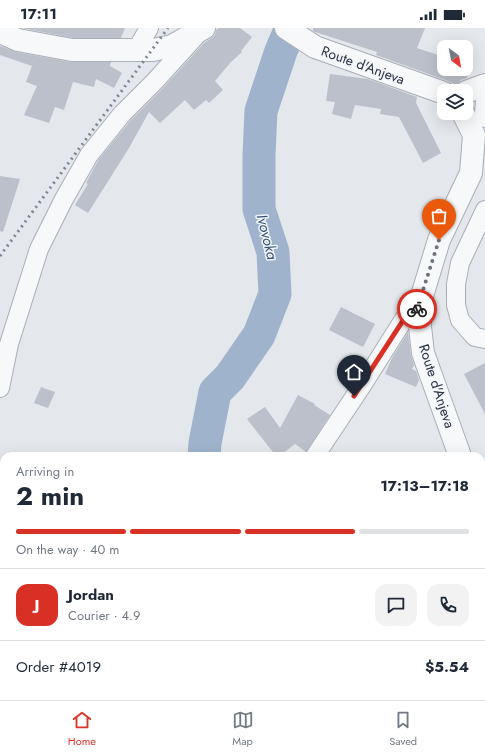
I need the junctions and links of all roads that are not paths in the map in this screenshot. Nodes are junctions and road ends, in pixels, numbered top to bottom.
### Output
1 (149, 28) edge
2 (203, 28) edge
3 (286, 28) edge
4 (0, 32) edge
5 (137, 49) junction
6 (485, 85) edge
7 (473, 89) edge
8 (437, 91) edge
9 (485, 99) edge
10 (485, 118) edge
11 (466, 120) edge
12 (485, 210) edge
13 (418, 309) junction
14 (485, 339) edge
15 (0, 388) edge
16 (318, 452) edge
17 (459, 452) edge

1 - 5 street
2 - 5 street
2 - 15 street
3 - 8 street, Route d'Anjeva
4 - 5 street
6 - 7 street
9 - 10 street
11 - 13 street, Route d'Anjeva
12 - 14 street
13 - 16 street
13 - 17 street, Route d'Anjeva

